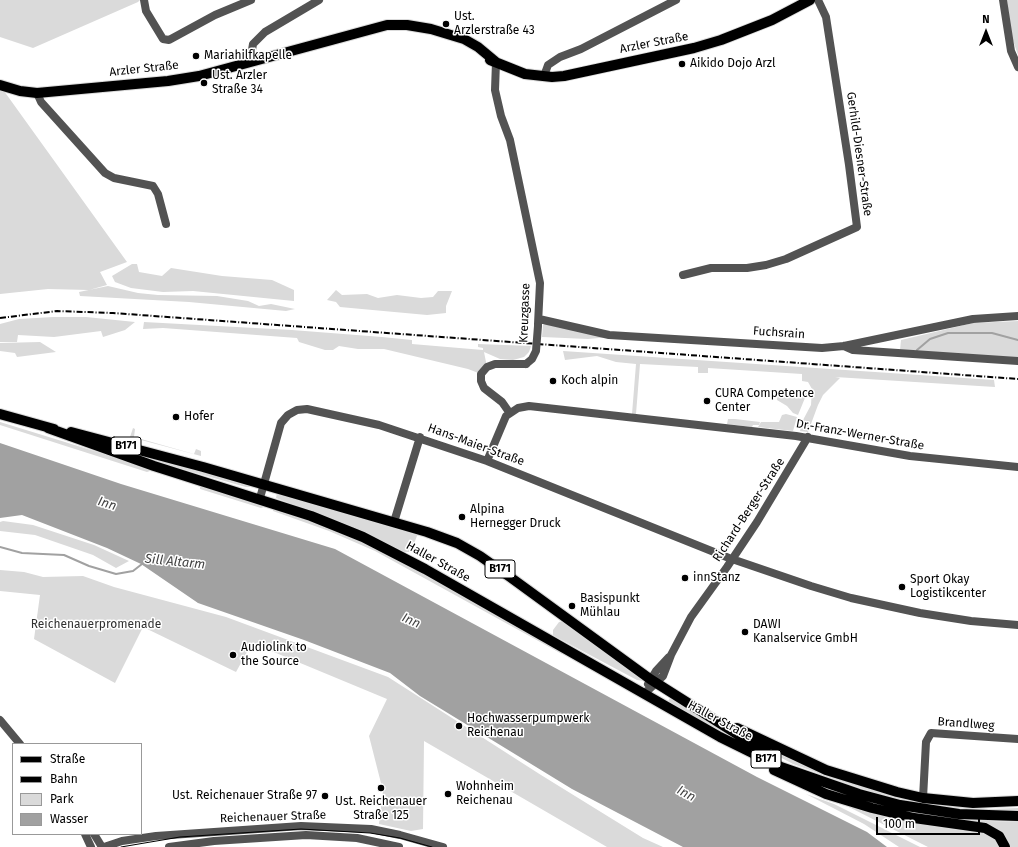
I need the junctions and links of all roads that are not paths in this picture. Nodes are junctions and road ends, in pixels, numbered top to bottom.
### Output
1 (144, 0) edge
2 (251, 0) edge
3 (318, 0) edge
4 (676, 0) edge
5 (810, 0) edge
6 (818, 0) edge
7 (1003, 0) edge
8 (250, 62) junction
9 (496, 62) junction
10 (1018, 67) edge
11 (544, 76) junction
12 (0, 85) edge
13 (37, 93) junction
14 (166, 224) dead end
15 (683, 275) dead end
16 (1018, 316) edge
17 (538, 322) junction
18 (844, 346) junction
19 (1018, 361) edge
20 (509, 412) junction
21 (0, 414) edge
22 (48, 428) junction
23 (420, 437) junction
24 (808, 437) junction
25 (487, 460) junction
26 (1018, 467) edge
27 (264, 485) junction
28 (260, 498) junction
29 (394, 522) junction
30 (732, 559) junction
31 (1018, 625) edge
32 (653, 681) junction
33 (644, 694) junction
34 (711, 717) junction
35 (0, 720) edge
36 (720, 737) junction
37 (1018, 739) edge
38 (19, 743) edge
39 (815, 778) junction
40 (923, 798) junction
41 (1018, 801) edge
42 (1018, 816) edge
43 (85, 835) edge
44 (95, 835) edge
45 (412, 838) junction
46 (91, 847) edge
47 (103, 847) edge
48 (169, 847) edge
49 (400, 847) edge
50 (443, 847) edge
51 (1005, 847) edge

1 - 2 street
3 - 8 street
4 - 11 street
5 - 11 main road, Arzler Straße
6 - 15 street, Gerhild-Diesner-Straße
7 - 10 street
8 - 9 main road, Arzler Straße
8 - 13 main road, Arzler Straße
9 - 11 main road, Arzler Straße
9 - 17 street, Kreuzgasse
12 - 13 main road, Arzler Straße
13 - 14 street
16 - 18 street, Fuchsrain
17 - 18 street, Fuchsrain
17 - 20 street, Kreuzgasse, bridge
18 - 19 street
20 - 24 street, Dr.-Franz-Werner-Straße
20 - 25 street
21 - 22 main road, Haller Straße / B171
22 - 27 main road, Haller Straße / B171
22 - 28 main road, Haller Straße / B171
23 - 25 street, Hans-Maier-Straße
23 - 27 street, Hans-Maier-Straße
23 - 29 street
24 - 26 street, Dr.-Franz-Werner-Straße
24 - 30 street, Richard-Berger-Straße
25 - 30 street, Hans-Maier-Straße
27 - 28 street, Hans-Maier-Straße
27 - 29 main road, Haller Straße / B171
28 - 33 main road, Haller Straße / B171
29 - 32 main road, Haller Straße / B171
30 - 31 street, Hans-Maier-Straße
30 - 32 street, Richard-Berger-Straße
32 - 33 street, Richard-Berger-Straße
32 - 34 main road, Haller Straße / B171
33 - 36 main road, Haller Straße / B171
34 - 39 main road, Haller Straße / B171
34 - 40 main road, Haller Straße / B171
35 - 38 street
36 - 39 main road, Haller Straße / B171
36 - 51 main road
37 - 40 street, Brandlweg
39 - 42 main road, Haller Straße / B171
40 - 41 main road, Haller Straße / B171
43 - 46 street
44 - 47 street
45 - 47 street, Reichenauer Straße
45 - 49 street
45 - 50 street, Reichenauer Straße
48 - 49 street, Reichenauer Straße

